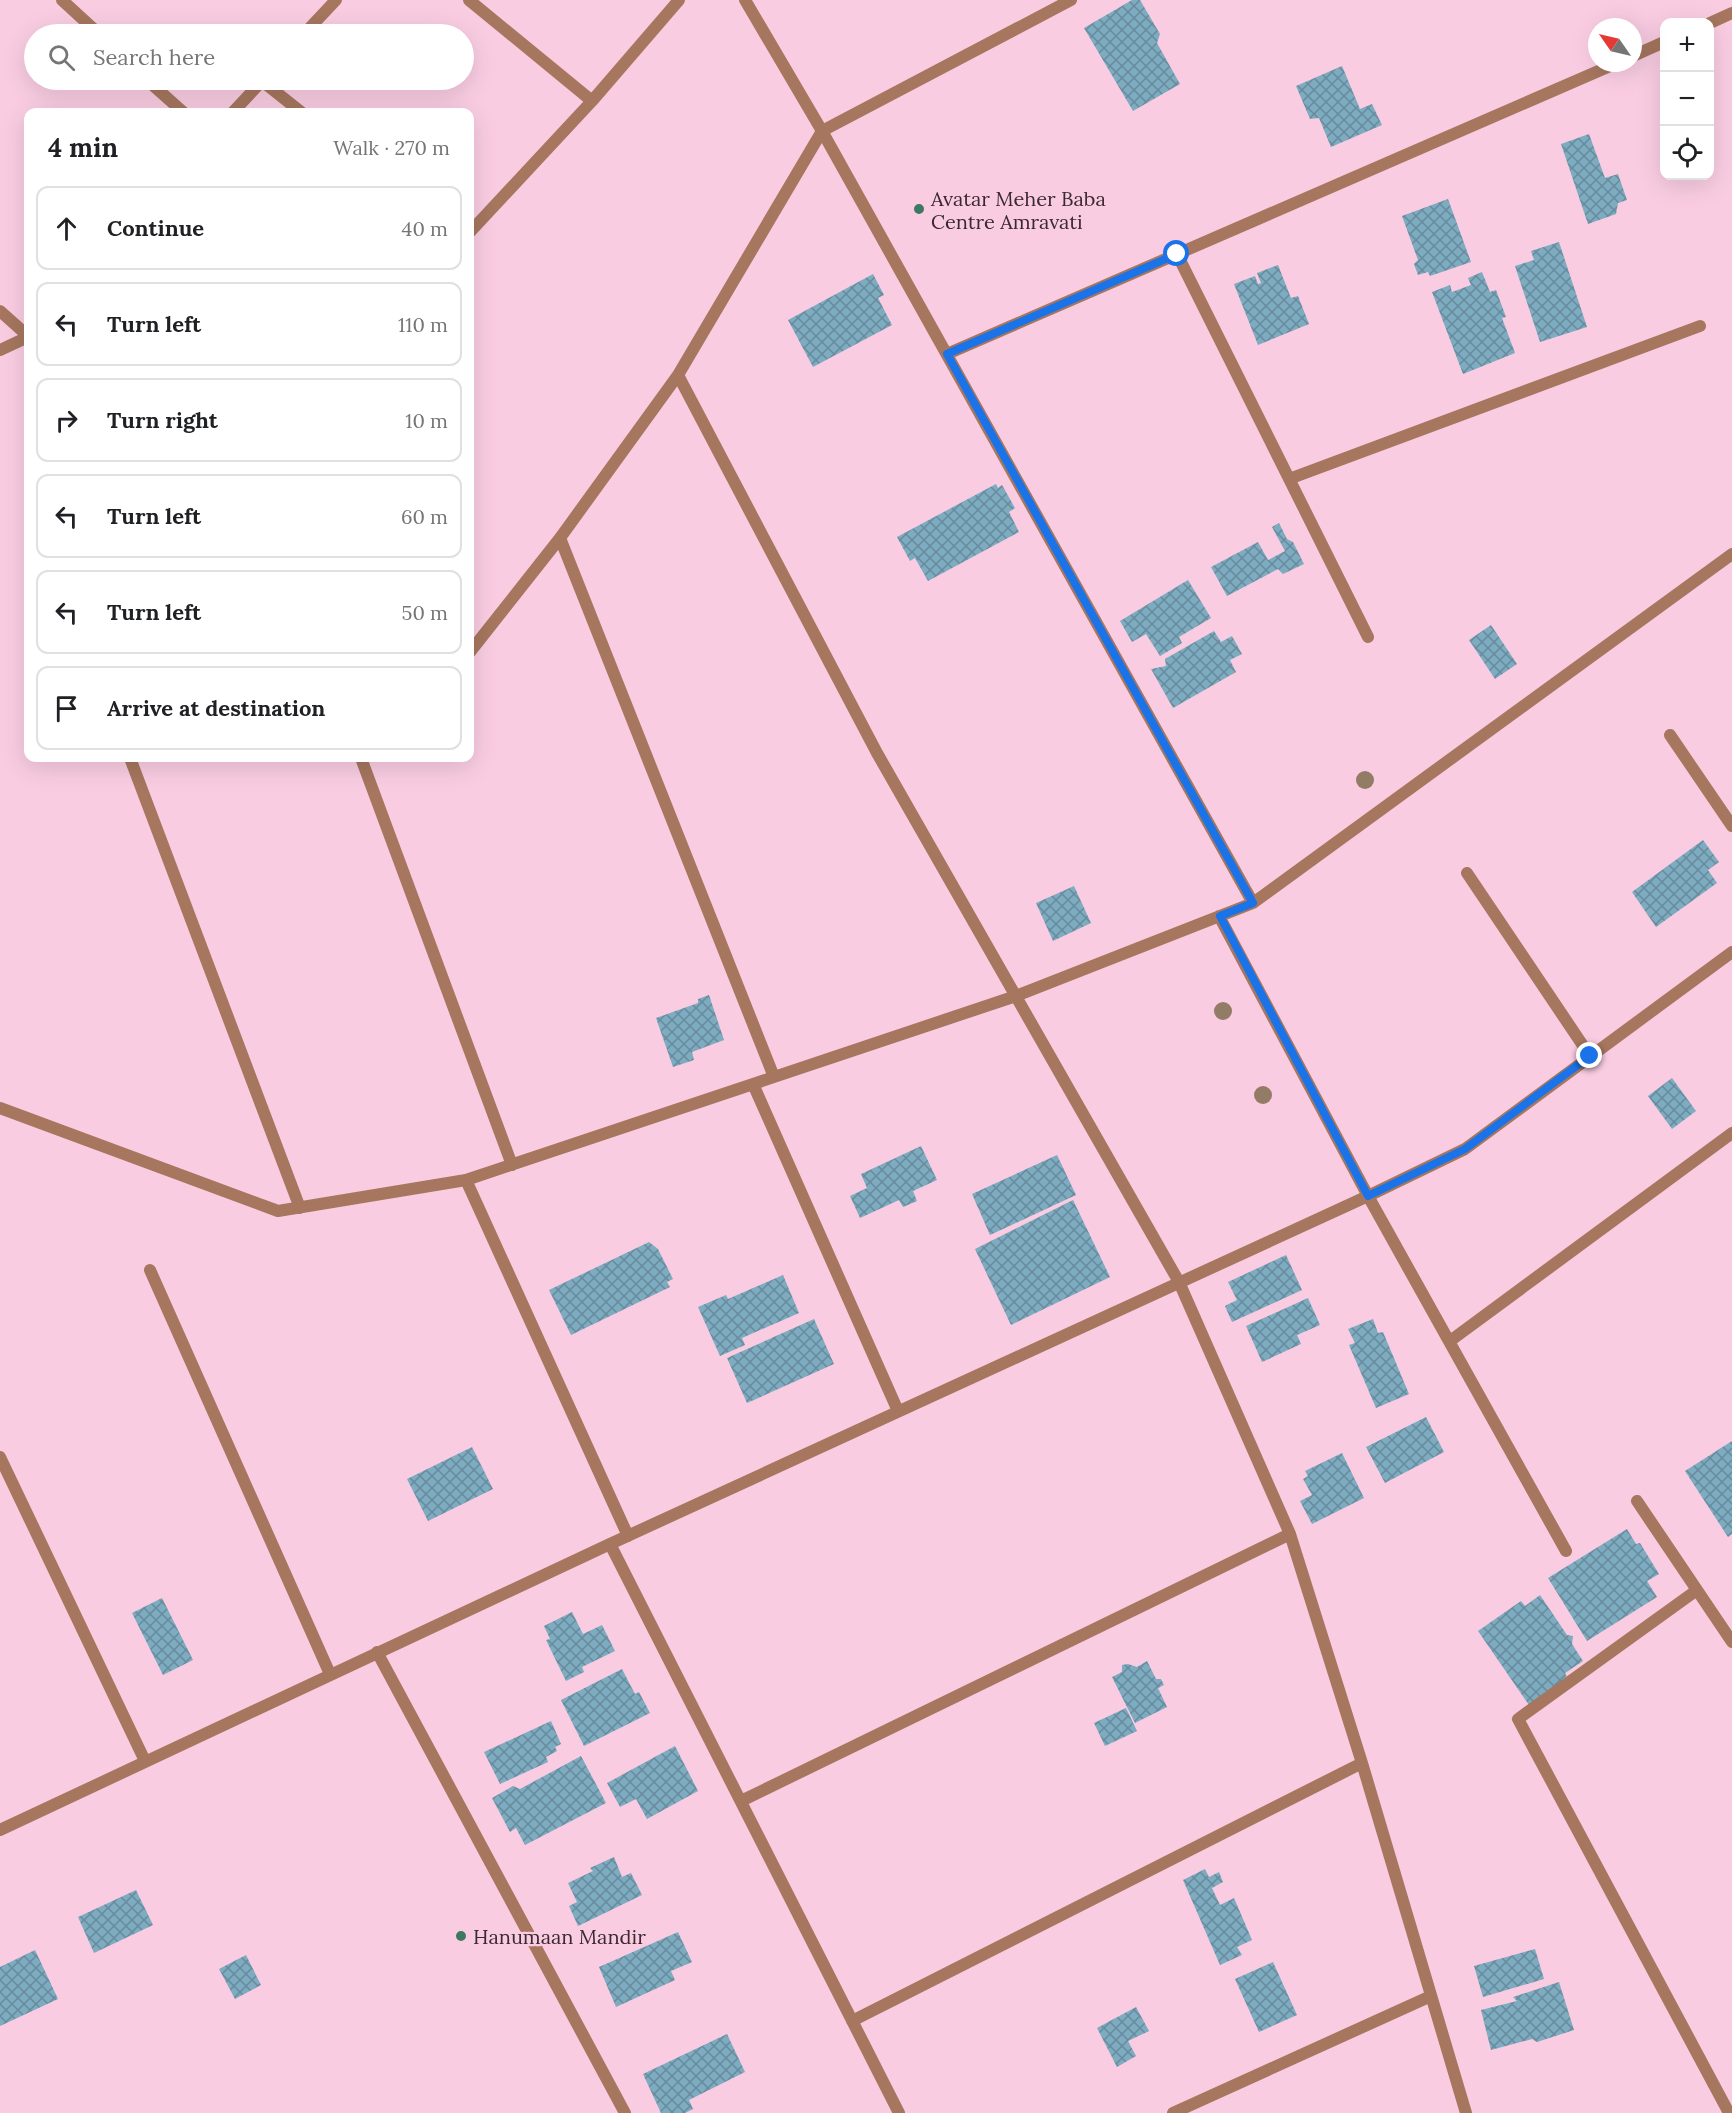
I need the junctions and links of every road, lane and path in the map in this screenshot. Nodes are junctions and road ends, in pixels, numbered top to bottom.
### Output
1 (62, 0) edge
2 (336, 0) edge
3 (469, 0) edge
4 (679, 0) edge
5 (746, 0) edge
6 (1071, 0) edge
7 (1732, 13) edge
8 (1714, 21) edge
9 (88, 24) edge
10 (313, 24) edge
11 (1660, 44) edge
12 (1642, 52) edge
13 (1596, 72) edge
14 (158, 90) edge
15 (253, 90) edge
16 (274, 90) edge
17 (592, 101) junction
18 (178, 108) edge
19 (237, 108) edge
20 (296, 108) edge
21 (822, 131) junction
22 (474, 228) edge
23 (1177, 254) junction
24 (0, 311) edge
25 (1700, 326) dead end
26 (24, 333) edge
27 (24, 339) edge
28 (0, 350) edge
29 (947, 354) junction
30 (678, 375) junction
31 (1289, 479) junction
32 (560, 538) junction
33 (1732, 554) edge
34 (1368, 638) dead end
35 (474, 647) edge
36 (1670, 735) dead end
37 (132, 762) edge
38 (362, 762) edge
39 (1732, 826) edge
40 (1467, 873) dead end
41 (1253, 903) junction
42 (1220, 916) junction
43 (1732, 952) edge
44 (1016, 996) junction
45 (1590, 1056) junction
46 (774, 1077) junction
47 (753, 1084) junction
48 (0, 1108) edge
49 (1732, 1133) edge
50 (512, 1165) junction
51 (466, 1180) junction
52 (1368, 1196) junction
53 (300, 1208) junction
54 (150, 1270) dead end
55 (1179, 1282) junction
56 (1450, 1341) junction
57 (898, 1411) junction
58 (0, 1457) edge
59 (1637, 1501) dead end
60 (1290, 1534) junction
61 (628, 1536) junction
62 (610, 1544) junction
63 (1566, 1551) dead end
64 (1697, 1590) junction
65 (1732, 1642) edge
66 (377, 1652) junction
67 (330, 1674) junction
68 (145, 1761) junction
69 (1362, 1763) junction
70 (741, 1801) junction
71 (0, 1830) edge
72 (1431, 1996) junction
73 (852, 2021) junction
74 (625, 2113) edge
75 (899, 2113) edge
76 (1173, 2113) edge
77 (1466, 2113) edge
78 (1729, 2113) edge

1 - 9 street
2 - 10 street
3 - 17 street
4 - 17 street
5 - 21 street
6 - 21 street
7 - 8 street
11 - 12 street
13 - 23 street
14 - 18 street
15 - 19 street
16 - 20 street
17 - 22 street
21 - 29 street
21 - 30 street
23 - 29 street
23 - 31 street
24 - 26 street
25 - 31 street
27 - 28 street
29 - 41 street
30 - 32 street
30 - 44 street
31 - 34 street
32 - 35 street
32 - 46 street
33 - 41 street
36 - 39 street
37 - 53 street
38 - 50 street
40 - 45 street
41 - 42 street
42 - 44 street
42 - 52 street
43 - 45 street
44 - 46 street
44 - 55 street
45 - 52 street
46 - 47 street
47 - 50 street
47 - 57 street
48 - 53 street
49 - 56 street
50 - 51 street
51 - 53 street
51 - 61 street
52 - 55 street
52 - 56 street
54 - 67 street
55 - 57 street
55 - 60 street
56 - 63 street
57 - 61 street
58 - 68 street
59 - 64 street
60 - 69 street
60 - 70 street
61 - 62 street
62 - 66 street
62 - 70 street
64 - 65 street
64 - 78 street
66 - 67 street
66 - 74 street
67 - 68 street
68 - 71 street
69 - 72 street
69 - 73 street
70 - 73 street
72 - 76 street
72 - 77 street
73 - 75 street

